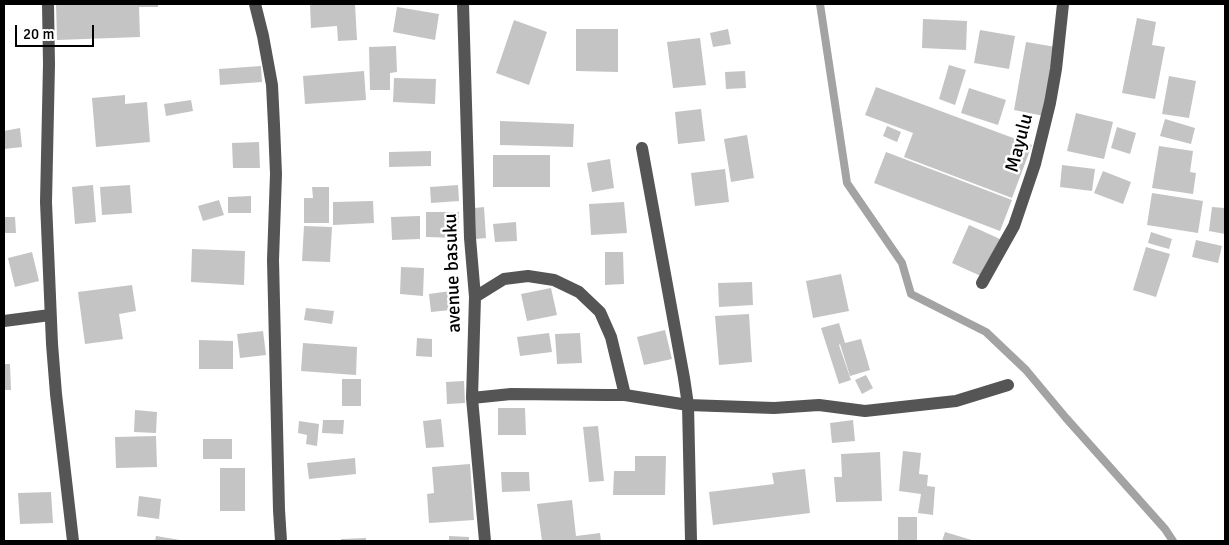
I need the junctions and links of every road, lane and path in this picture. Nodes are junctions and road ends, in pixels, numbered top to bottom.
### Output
1 (48, 4) edge
2 (255, 4) edge
3 (463, 4) edge
4 (1063, 4) edge
5 (642, 148) dead end
6 (982, 283) dead end
7 (475, 297) junction
8 (50, 315) junction
9 (4, 321) edge
10 (1008, 385) dead end
11 (625, 395) junction
12 (472, 398) junction
13 (688, 405) junction
14 (73, 541) edge
15 (282, 541) edge
16 (485, 541) edge
17 (691, 541) edge

1 - 8 street
2 - 15 street
3 - 7 street, avenue basuku
4 - 6 street, Mayulu
5 - 13 street
7 - 11 street
7 - 12 street, avenue basuku
8 - 9 street
8 - 14 street
10 - 13 street
11 - 12 street
11 - 13 street
12 - 16 street, avenue basuku
13 - 17 street

